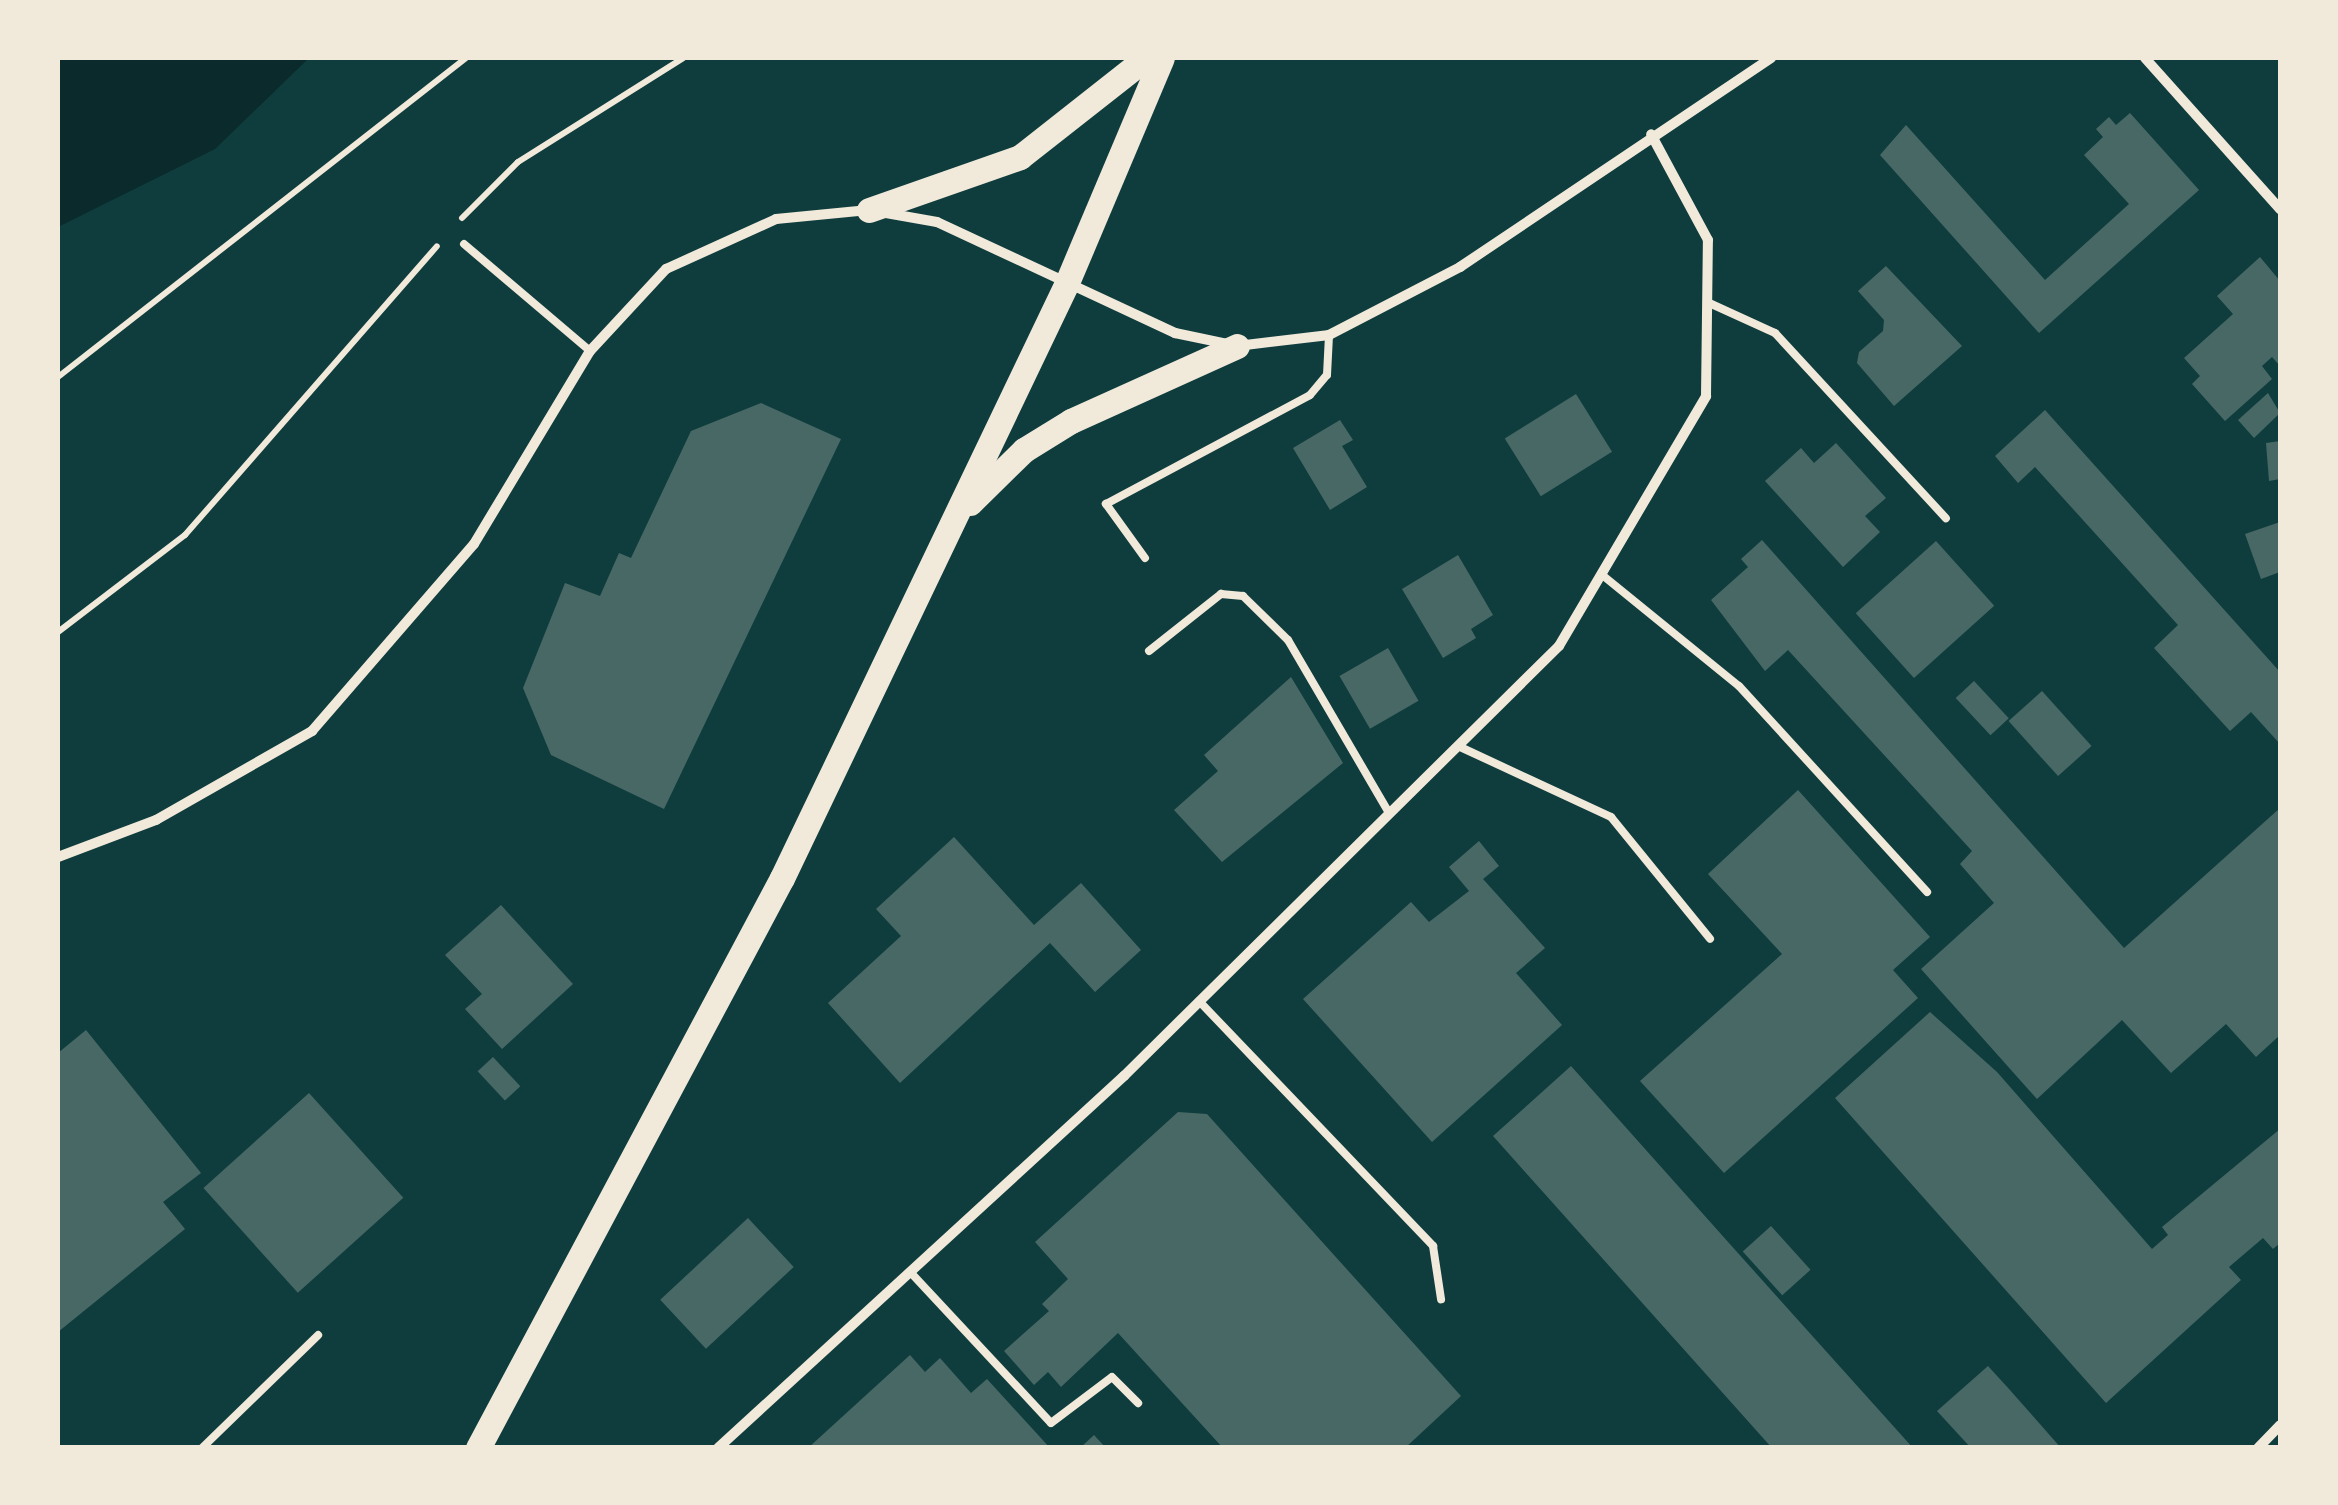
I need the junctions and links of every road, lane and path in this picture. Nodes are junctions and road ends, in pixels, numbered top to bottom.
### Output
1 (466, 58) edge
2 (683, 58) edge
3 (1146, 58) edge
4 (1162, 58) edge
5 (1771, 58) edge
6 (2145, 58) edge
7 (1651, 134) junction
8 (2280, 208) edge
9 (870, 210) junction
10 (464, 244) dead end
11 (1066, 285) junction
12 (1707, 302) junction
13 (1329, 335) junction
14 (1237, 346) junction
15 (590, 351) junction
16 (58, 376) edge
17 (959, 514) junction
18 (1946, 518) dead end
19 (1145, 558) dead end
20 (1601, 574) junction
21 (58, 632) edge
22 (1149, 651) dead end
23 (1458, 746) junction
24 (1389, 813) junction
25 (58, 857) edge
26 (1927, 892) dead end
27 (1710, 939) dead end
28 (1199, 1001) junction
29 (912, 1276) junction
30 (1441, 1299) dead end
31 (318, 1335) dead end
32 (1138, 1403) dead end
33 (2280, 1425) edge
34 (2264, 1445) edge
35 (202, 1448) edge
36 (478, 1448) edge
37 (718, 1448) edge

1 - 16 path
2 - 21 path
3 - 9 main road
4 - 11 main road
5 - 7 street
6 - 8 street
7 - 12 street
7 - 13 street
9 - 11 street
9 - 15 street
10 - 15 lane
11 - 14 street
11 - 17 main road
12 - 18 lane
12 - 20 street
13 - 14 street
13 - 19 lane
14 - 17 main road
15 - 25 street
17 - 36 main road
20 - 23 street
20 - 26 lane
22 - 24 lane
23 - 24 street
23 - 27 lane
24 - 28 street
28 - 29 street
28 - 30 lane
29 - 32 lane
29 - 37 street
31 - 35 lane
33 - 34 street

